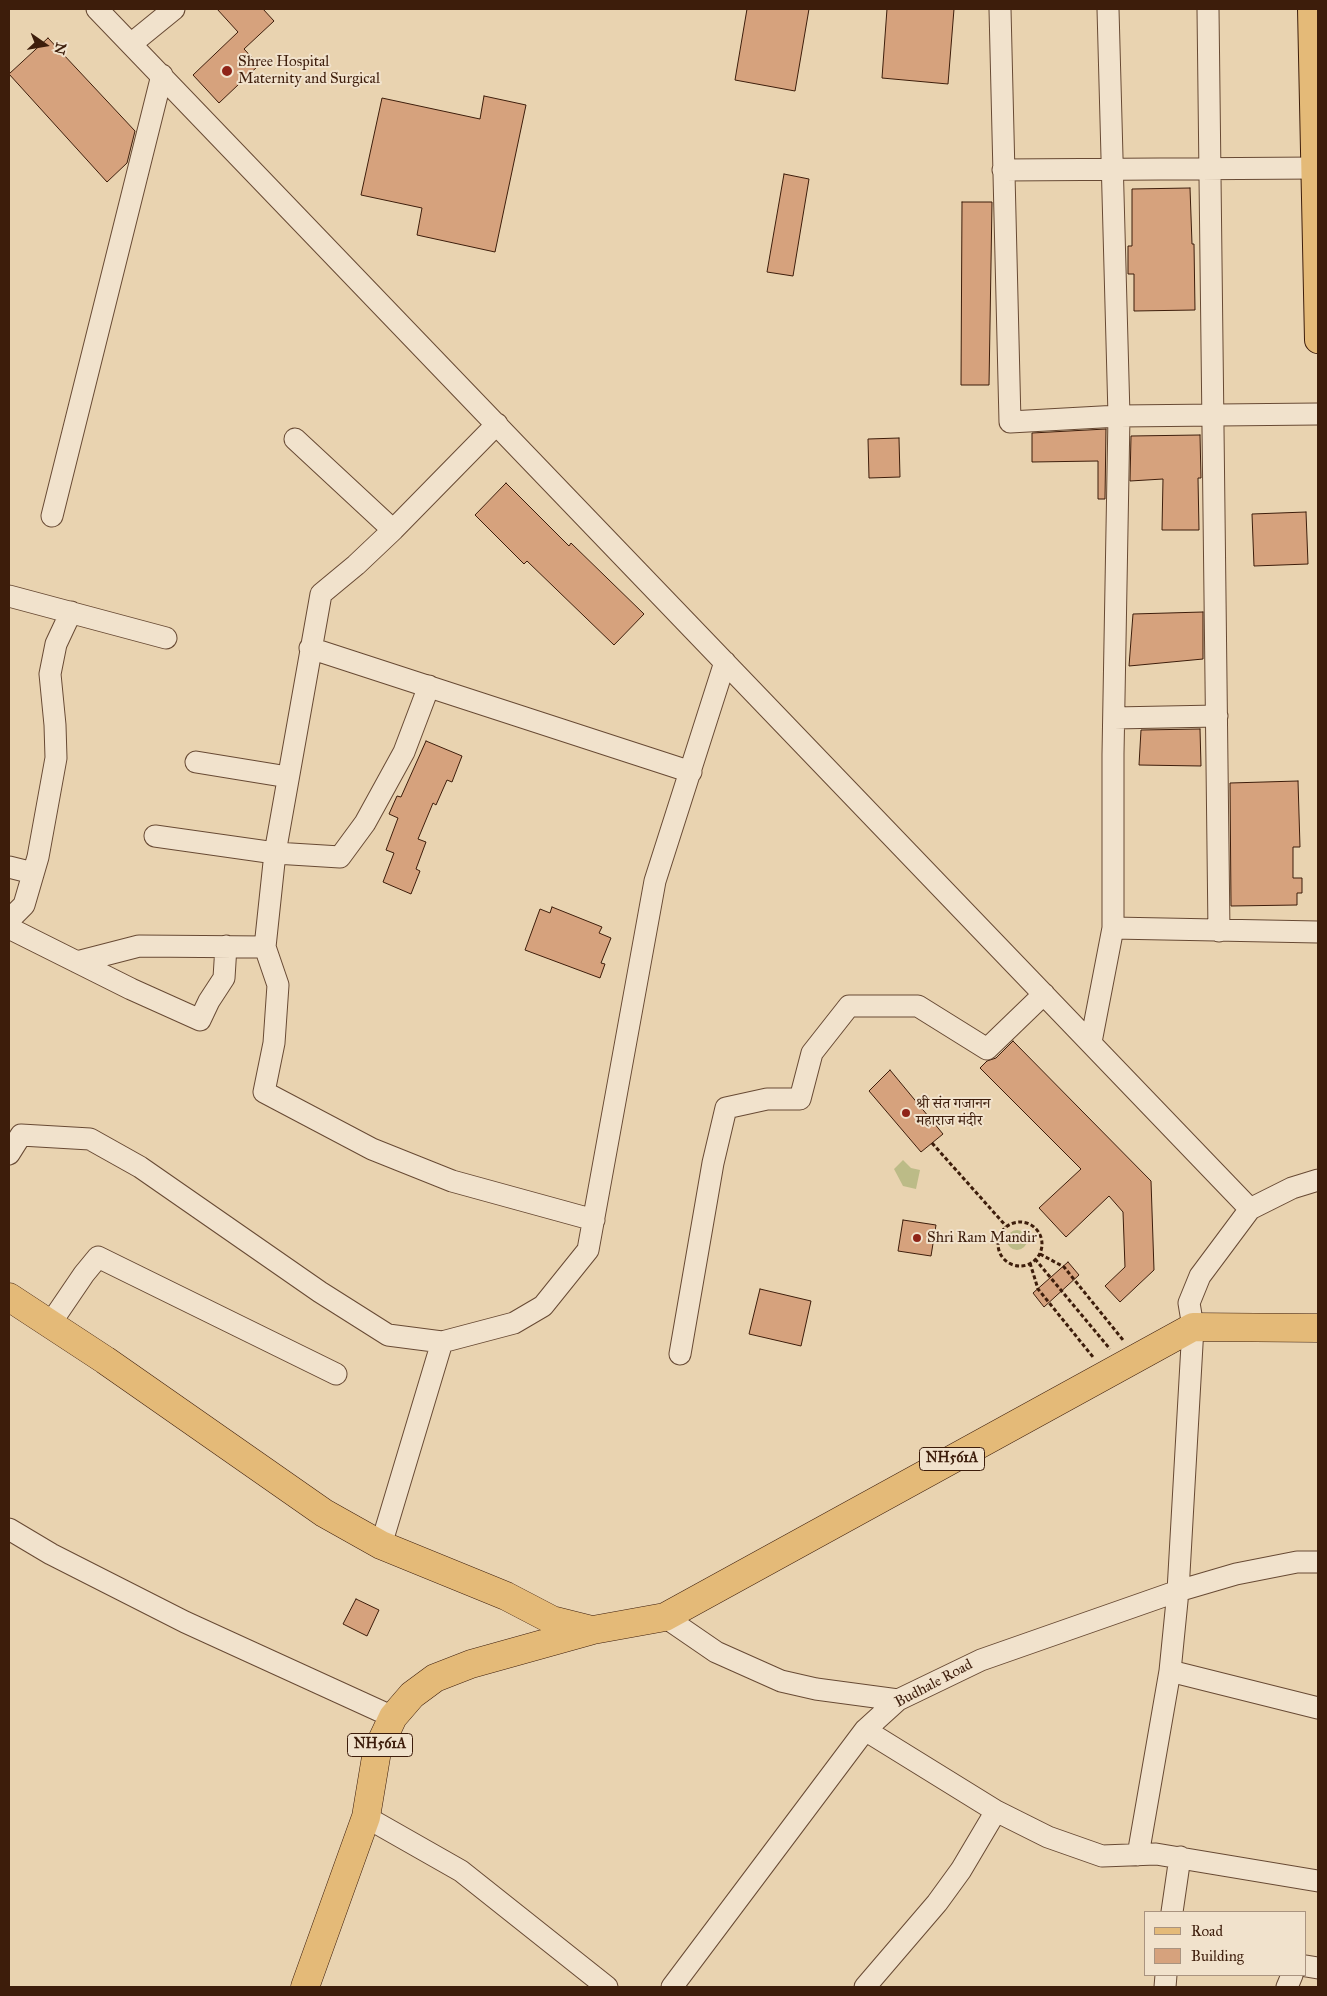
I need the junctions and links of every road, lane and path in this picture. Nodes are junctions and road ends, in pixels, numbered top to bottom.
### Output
1 (97, 9) edge
2 (174, 9) edge
3 (1000, 9) edge
4 (1108, 9) edge
5 (1208, 9) edge
6 (1311, 9) edge
7 (131, 44) junction
8 (162, 76) junction
9 (1112, 168) junction
10 (1316, 168) edge
11 (1211, 169) junction
12 (1003, 170) junction
13 (1318, 340) edge
14 (1214, 414) junction
15 (1318, 414) edge
16 (1120, 416) junction
17 (497, 424) junction
18 (295, 439) dead end
19 (52, 516) dead end
20 (393, 530) junction
21 (9, 596) edge
22 (72, 612) junction
23 (166, 638) dead end
24 (310, 648) junction
25 (726, 662) junction
26 (429, 686) junction
27 (1217, 716) junction
28 (1114, 718) junction
29 (196, 762) dead end
30 (691, 772) junction
31 (288, 777) junction
32 (155, 836) dead end
33 (275, 853) junction
34 (9, 867) edge
35 (33, 873) junction
36 (9, 920) edge
37 (9, 928) edge
38 (1113, 928) junction
39 (1219, 931) junction
40 (1318, 932) edge
41 (226, 946) junction
42 (265, 947) junction
43 (77, 962) junction
44 (1044, 994) junction
45 (1090, 1042) junction
46 (932, 1143) dead end
47 (9, 1154) edge
48 (1318, 1180) edge
49 (1250, 1209) junction
50 (594, 1220) junction
51 (1006, 1226) junction
52 (1040, 1254) junction
53 (1036, 1259) junction
54 (1030, 1263) junction
55 (9, 1297) edge
56 (50, 1324) junction
57 (1193, 1327) junction
58 (1318, 1328) edge
59 (442, 1342) junction
60 (1128, 1346) dead end
61 (680, 1354) dead end
62 (1115, 1355) dead end
63 (1096, 1361) dead end
64 (336, 1374) dead end
65 (9, 1530) edge
66 (381, 1545) junction
67 (1318, 1562) edge
68 (1178, 1591) junction
69 (665, 1617) junction
70 (593, 1630) junction
71 (1170, 1671) junction
72 (898, 1700) junction
73 (1318, 1708) edge
74 (393, 1717) junction
75 (865, 1730) junction
76 (996, 1811) junction
77 (366, 1817) junction
78 (1138, 1855) junction
79 (1180, 1857) junction
80 (1318, 1881) edge
81 (1172, 1911) edge
82 (306, 1987) edge
83 (607, 1987) edge
84 (672, 1987) edge
85 (865, 1987) edge

1 - 7 street
2 - 7 street
3 - 12 street
4 - 9 street
5 - 11 street
6 - 10 main road
7 - 8 street
8 - 17 street
8 - 19 street
9 - 11 street
9 - 12 street
9 - 16 street
10 - 11 street
10 - 13 main road
11 - 14 street
12 - 16 street
14 - 15 street
14 - 16 street
14 - 27 street
16 - 28 street
17 - 20 street
17 - 25 street
18 - 20 street
20 - 24 street
21 - 22 street
22 - 23 street
22 - 35 street
24 - 26 street
24 - 31 street
25 - 30 street
25 - 44 street
26 - 30 street
26 - 33 street
27 - 28 street
27 - 39 street
28 - 38 street
29 - 31 street
30 - 50 street
31 - 33 street
32 - 33 street
33 - 42 street
34 - 35 street
35 - 36 street
37 - 43 street
38 - 39 street
38 - 45 street
39 - 40 street
41 - 42 street
41 - 43 street
41 - 43 street
42 - 50 street
44 - 45 street
44 - 61 street
45 - 49 street
46 - 51 path
47 - 59 street
48 - 49 street
49 - 57 street
50 - 59 street
51 - 52 path
51 - 54 path
52 - 53 path
52 - 60 path
53 - 54 path
53 - 62 path
54 - 63 path
55 - 56 highway
56 - 64 street
56 - 66 highway
57 - 58 highway, NH561A
57 - 68 street
57 - 69 highway, NH561A
59 - 66 street
65 - 74 street
66 - 70 highway
67 - 68 street, Budhale Road
68 - 71 street
68 - 72 street, Budhale Road
69 - 70 highway, NH561A
69 - 72 street
70 - 74 highway, NH561A
71 - 73 street
71 - 78 street
72 - 75 street, Budhale Road
74 - 77 highway, NH561A
75 - 76 street
75 - 84 street, Budhale Road
76 - 78 street
76 - 85 street
77 - 82 highway, NH561A
77 - 83 street
78 - 79 street
79 - 80 street
79 - 81 street

